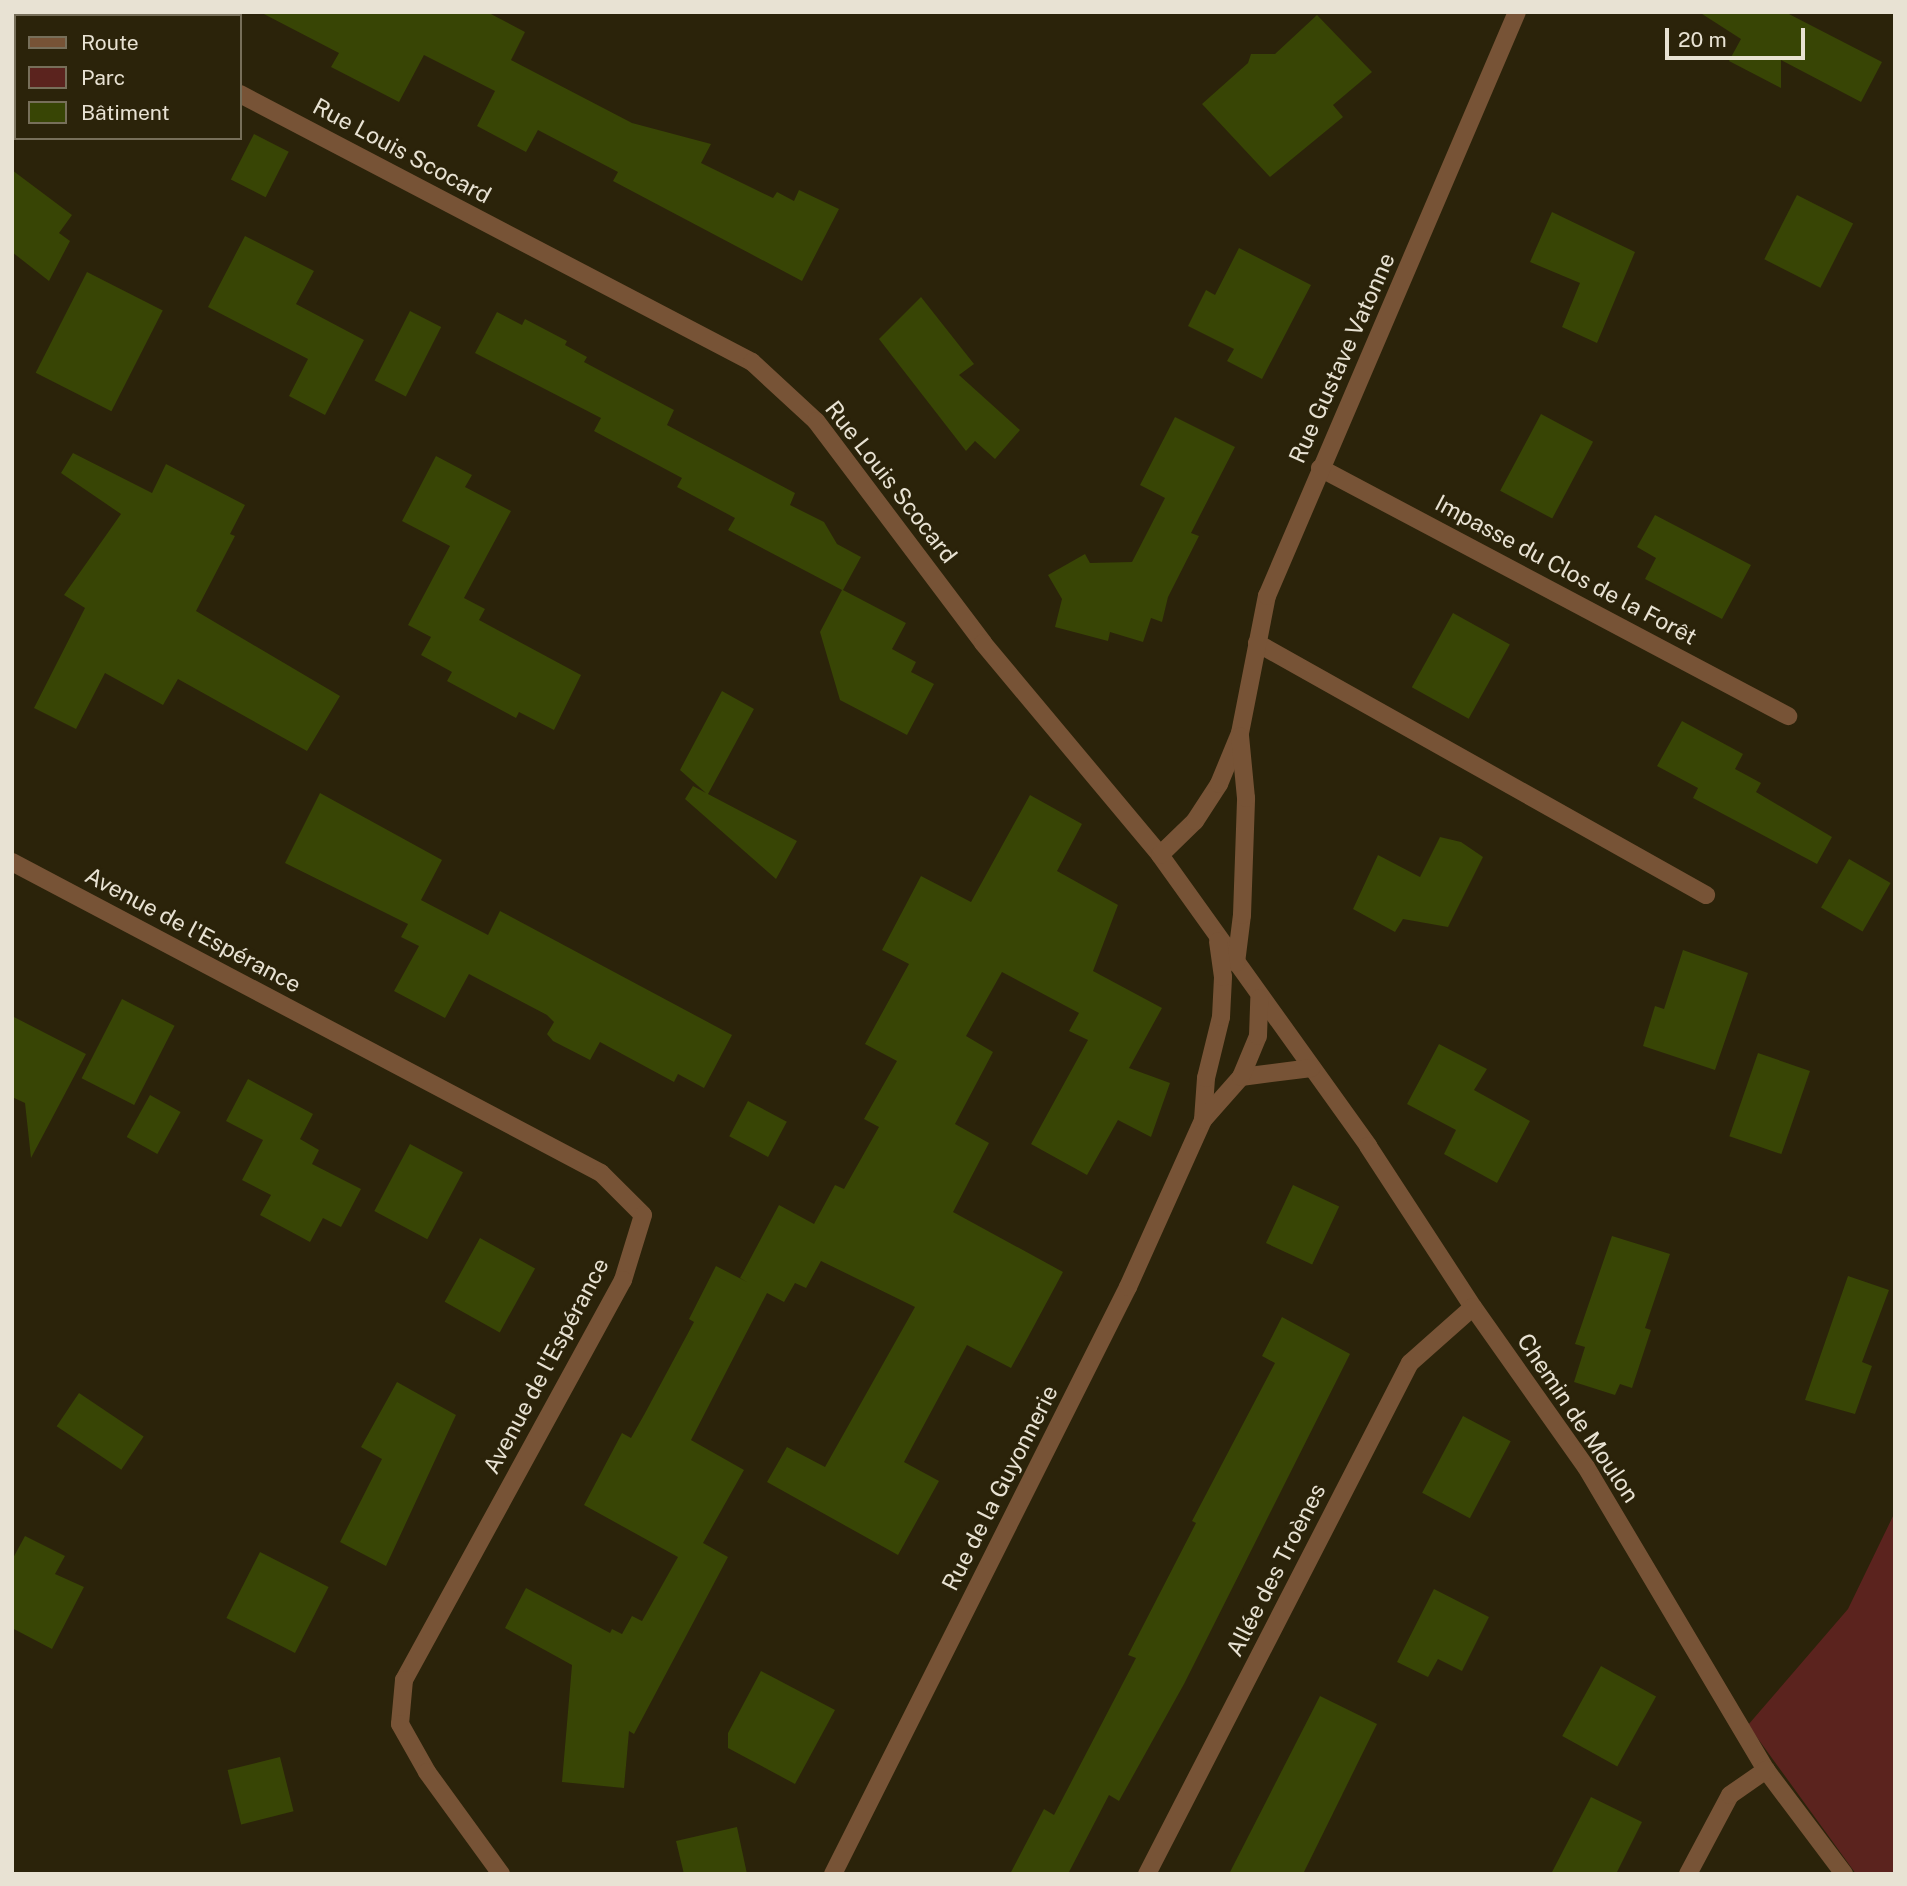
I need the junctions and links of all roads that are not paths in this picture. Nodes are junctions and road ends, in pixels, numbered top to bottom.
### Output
1 (1517, 12) edge
2 (242, 95) edge
3 (1320, 468) junction
4 (1257, 643) junction
5 (1788, 716) dead end
6 (1240, 733) junction
7 (1160, 855) junction
8 (12, 862) edge
9 (1706, 895) dead end
10 (1217, 934) junction
11 (1236, 963) junction
12 (1259, 996) junction
13 (1311, 1068) junction
14 (1241, 1077) junction
15 (1203, 1120) junction
16 (1473, 1307) junction
17 (1766, 1770) junction
18 (501, 1874) edge
19 (833, 1874) edge
20 (1147, 1874) edge
21 (1688, 1874) edge
22 (1844, 1874) edge

1 - 3 street, Rue Gustave Vatonne
2 - 7 street, Rue Louis Scocard
3 - 4 street, Rue Gustave Vatonne
3 - 5 street, Impasse du Clos de la Forêt
4 - 6 street, Rue Gustave Vatonne
4 - 9 street
6 - 7 street, Rue Gustave Vatonne
6 - 11 street, Rue Gustave Vatonne
7 - 10 street, Rue Louis Scocard
8 - 18 street, Avenue de l'Espérance
10 - 11 street, Rue Louis Scocard
10 - 15 street, Rue de la Guyonnerie
11 - 12 street, Rue Louis Scocard
12 - 13 street, Chemin de Moulon
12 - 14 street, Rue de la Guyonnerie
13 - 14 street
13 - 16 street, Chemin de Moulon
14 - 15 street, Rue de la Guyonnerie
15 - 19 street, Rue de la Guyonnerie
16 - 17 street, Chemin de Moulon
16 - 20 street, Allée des Troènes
17 - 21 street
17 - 22 street, Chemin de Moulon

